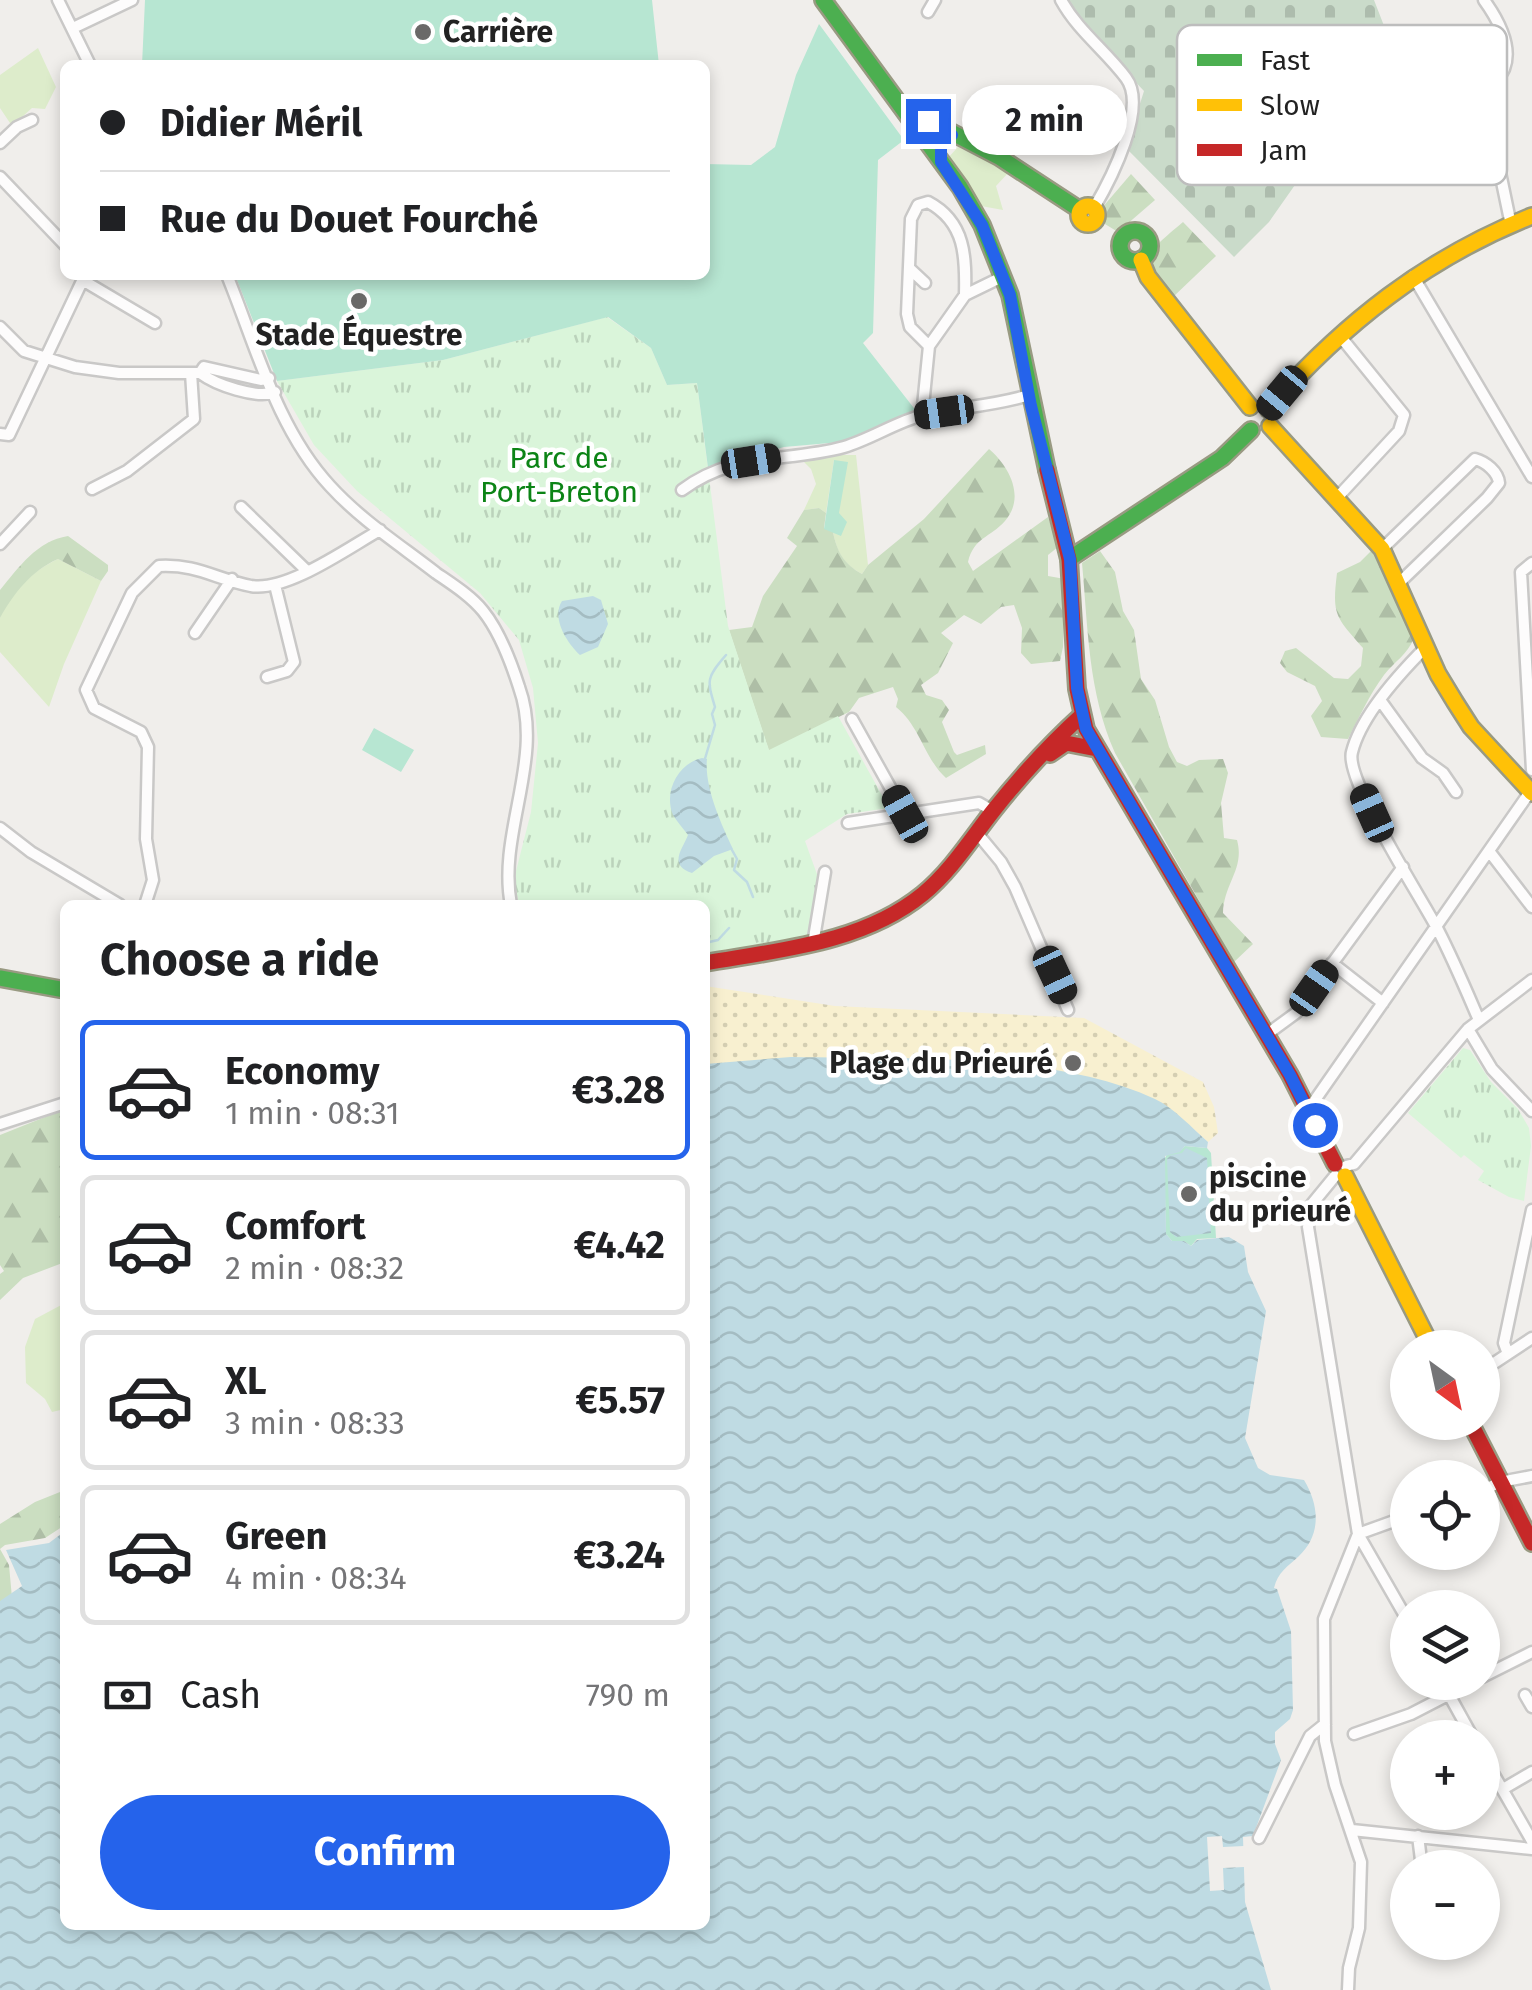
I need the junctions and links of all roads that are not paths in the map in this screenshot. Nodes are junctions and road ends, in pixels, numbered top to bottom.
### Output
1 (58, 0) edge
2 (132, 0) edge
3 (808, 0) edge
4 (822, 0) edge
5 (935, 0) edge
6 (1061, 0) edge
7 (1484, 0) edge
8 (928, 12) dead end
9 (1499, 25) edge
10 (73, 28) junction
11 (88, 60) edge
12 (904, 107) junction
13 (32, 120) dead end
14 (916, 134) junction
15 (952, 135) junction
16 (0, 143) edge
17 (941, 162) junction
18 (0, 177) edge
19 (1502, 185) edge
20 (1090, 213) junction
21 (1532, 216) edge
22 (1510, 225) junction
23 (982, 229) junction
24 (60, 240) edge
25 (1122, 240) junction
26 (1141, 260) junction
27 (910, 269) junction
28 (1004, 276) junction
29 (1413, 276) junction
30 (83, 280) edge
31 (87, 280) edge
32 (228, 280) edge
33 (925, 283) dead end
34 (965, 296) junction
35 (155, 323) dead end
36 (0, 327) edge
37 (1340, 336) junction
38 (929, 346) junction
39 (48, 358) junction
40 (196, 373) junction
41 (269, 378) junction
42 (274, 392) junction
43 (1030, 400) junction
44 (1250, 407) junction
45 (922, 416) junction
46 (1269, 418) junction
47 (1251, 430) junction
48 (0, 434) edge
49 (1532, 477) edge
50 (92, 489) dead end
51 (682, 490) dead end
52 (1335, 500) junction
53 (241, 507) dead end
54 (30, 512) dead end
55 (380, 530) junction
56 (0, 544) edge
57 (1382, 549) junction
58 (1070, 559) junction
59 (1532, 563) edge
60 (306, 571) junction
61 (232, 579) junction
62 (1398, 584) junction
63 (275, 585) junction
64 (195, 633) dead end
65 (1426, 647) junction
66 (267, 677) dead end
67 (1380, 700) junction
68 (1082, 715) junction
69 (852, 719) dead end
70 (1097, 748) junction
71 (1532, 770) edge
72 (1014, 786) junction
73 (1532, 791) edge
74 (1456, 792) dead end
75 (993, 811) junction
76 (905, 814) junction
77 (848, 823) dead end
78 (0, 828) edge
79 (977, 833) junction
80 (1490, 851) junction
81 (1403, 867) junction
82 (825, 872) dead end
83 (112, 900) edge
84 (147, 900) edge
85 (510, 900) edge
86 (1532, 907) edge
87 (1437, 928) junction
88 (813, 944) junction
89 (710, 961) edge
90 (1332, 962) junction
91 (0, 978) edge
92 (1532, 980) edge
93 (60, 989) edge
94 (1383, 1003) junction
95 (1068, 1010) dead end
96 (1479, 1020) junction
97 (1468, 1029) junction
98 (1266, 1035) junction
99 (60, 1105) edge
100 (1532, 1111) edge
101 (1312, 1117) junction
102 (0, 1124) edge
103 (1339, 1168) junction
104 (1532, 1210) edge
105 (1423, 1330) edge
106 (1532, 1338) edge
107 (1508, 1354) junction
108 (1500, 1360) edge
109 (1532, 1476) edge
110 (1500, 1482) joint
111 (1390, 1522) edge
112 (1358, 1534) junction
113 (1532, 1543) edge
114 (1390, 1590) edge
115 (1532, 1652) edge
116 (1500, 1669) edge
117 (1525, 1695) dead end
118 (1439, 1700) edge
119 (1532, 1707) edge
120 (1324, 1724) junction
121 (1354, 1734) dead end
122 (1532, 1772) edge
123 (1500, 1784) edge
124 (1503, 1789) junction
125 (1352, 1830) junction
126 (1418, 1836) junction
127 (1259, 1838) dead end
128 (1532, 1841) edge
129 (1532, 1849) edge
130 (1420, 1850) edge
131 (1348, 1990) edge

1 - 10 street
2 - 10 street
3 - 14 main road
4 - 12 main road
5 - 8 street
6 - 20 street
7 - 9 street
10 - 11 street
12 - 14 main road
12 - 15 main road
13 - 16 street
14 - 15 main road
14 - 17 main road
14 - 23 main road
15 - 17 main road
15 - 20 main road
17 - 23 main road
18 - 24 street
19 - 22 street
20 - 25 main road
21 - 22 main road
22 - 29 main road
23 - 28 main road
25 - 26 main road
25 - 26 main road
26 - 44 main road
27 - 33 street
27 - 34 street
27 - 38 street
28 - 34 street
28 - 43 main road
29 - 37 main road
29 - 49 street
30 - 39 street
31 - 35 street
32 - 41 street
34 - 38 street
36 - 39 street
37 - 46 main road
37 - 52 street
38 - 45 street
39 - 40 street
39 - 48 street
40 - 41 street
40 - 42 street
40 - 50 street
41 - 42 street
42 - 55 street
43 - 45 street
43 - 58 main road
44 - 46 main road
44 - 47 main road
45 - 51 street
46 - 47 main road
46 - 52 main road
47 - 58 main road
52 - 57 main road
53 - 60 street
54 - 56 street
55 - 60 street
55 - 85 street
57 - 62 main road
57 - 62 street
58 - 68 main road
59 - 71 street
60 - 63 street
61 - 63 street
61 - 64 street
61 - 84 street
62 - 65 main road
63 - 66 street
65 - 67 street
65 - 73 main road
67 - 74 street
67 - 81 street
68 - 70 main road
68 - 72 main road
69 - 76 street
70 - 72 main road
70 - 98 main road
72 - 75 main road
73 - 80 street
75 - 76 street
75 - 79 main road
76 - 77 street
78 - 83 street
79 - 88 main road
79 - 95 street
80 - 86 street
80 - 87 street
81 - 87 street
81 - 90 street
82 - 88 street
87 - 94 street
87 - 96 street
88 - 89 main road
90 - 94 street
90 - 98 street
91 - 93 main road
92 - 96 street
94 - 101 street
96 - 97 street
97 - 100 street
97 - 103 street
98 - 101 main road
99 - 102 street
101 - 103 main road
103 - 105 main road
103 - 112 street
104 - 107 street
106 - 107 street
107 - 108 street
109 - 110 street
110 - 113 main road
111 - 112 street
112 - 114 street
112 - 120 street
115 - 116 street
117 - 119 street
118 - 121 street
120 - 125 street
120 - 127 street
122 - 124 street
123 - 124 street
124 - 128 street
125 - 126 street
125 - 131 street
126 - 129 street
126 - 130 street

